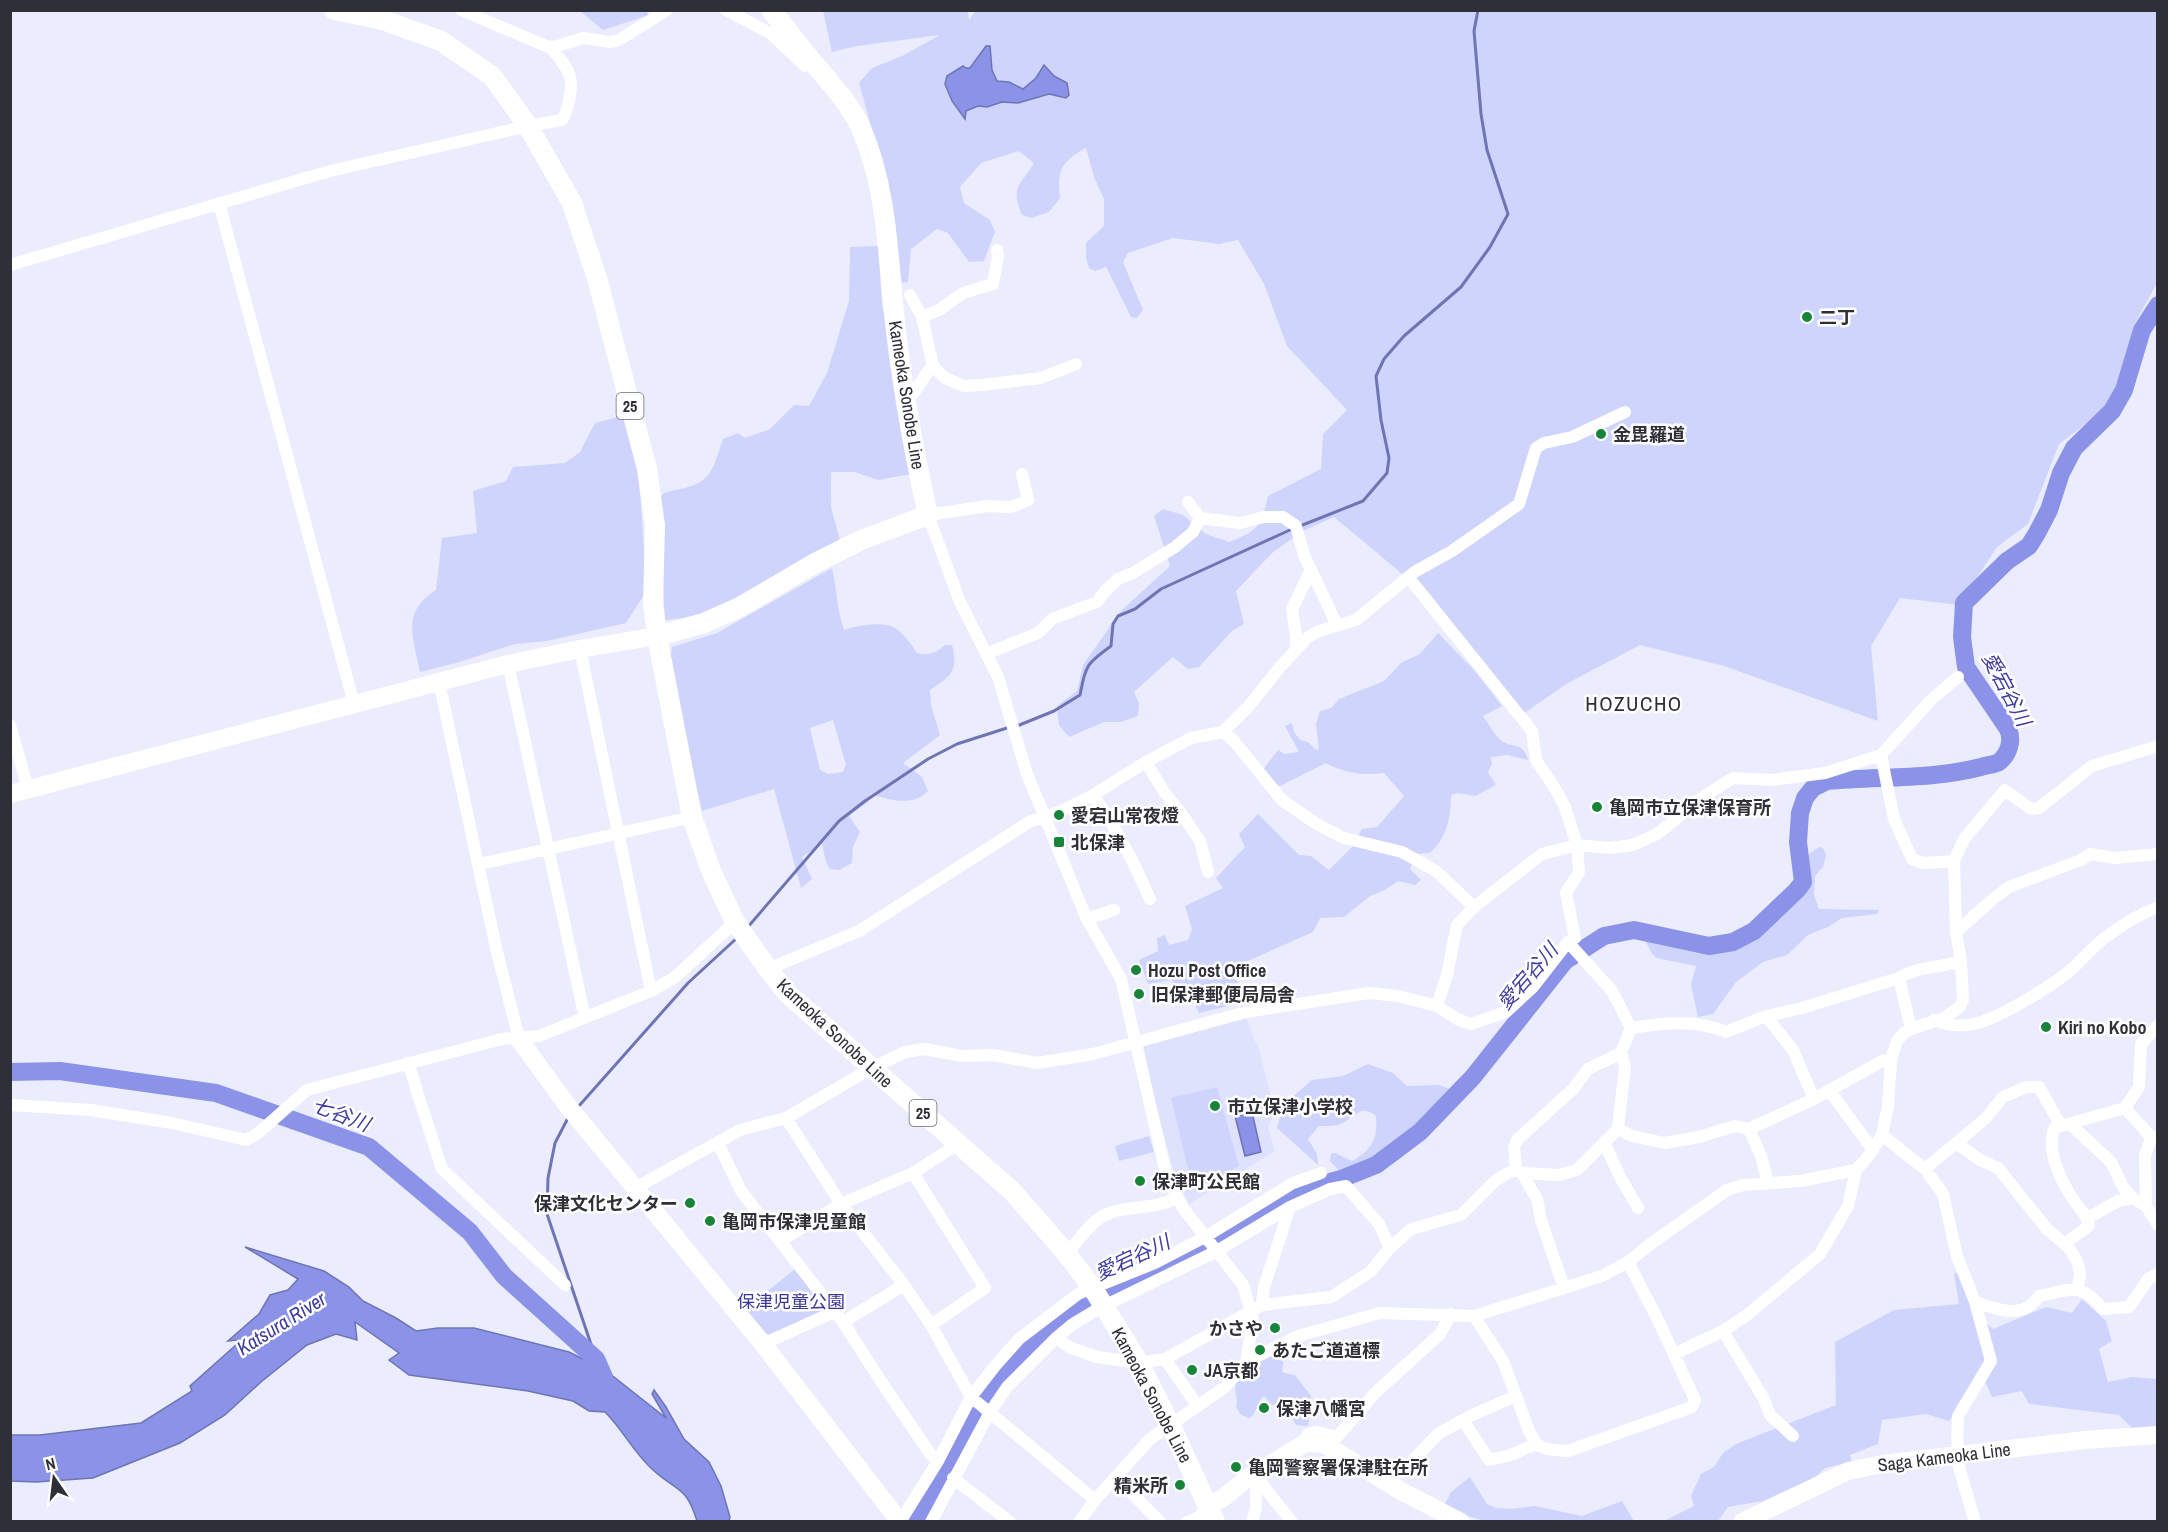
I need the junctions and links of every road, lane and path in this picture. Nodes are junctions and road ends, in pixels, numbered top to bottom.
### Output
1 (334, 10) edge
2 (461, 10) edge
3 (667, 10) edge
4 (726, 10) edge
5 (771, 10) edge
6 (551, 48) junction
7 (816, 66) junction
8 (528, 126) junction
9 (219, 203) junction
10 (997, 250) dead end
11 (10, 265) edge
12 (910, 295) dead end
13 (922, 317) junction
14 (1076, 364) dead end
15 (933, 366) junction
16 (906, 402) junction
17 (1625, 412) dead end
18 (1022, 474) dead end
19 (1188, 502) dead end
20 (928, 515) junction
21 (1200, 518) junction
22 (1311, 570) junction
23 (1409, 578) junction
24 (1337, 625) junction
25 (657, 636) junction
26 (580, 649) junction
27 (1296, 650) junction
28 (986, 654) junction
29 (508, 664) junction
30 (1958, 677) dead end
31 (439, 682) junction
32 (354, 704) junction
33 (10, 724) edge
34 (1223, 732) junction
35 (2157, 746) edge
36 (1881, 755) junction
37 (1146, 762) junction
38 (19, 791) edge
39 (1093, 795) junction
40 (1045, 816) junction
41 (692, 817) junction
42 (619, 833) junction
43 (1577, 845) junction
44 (549, 848) junction
45 (2157, 854) edge
46 (1954, 861) junction
47 (480, 864) junction
48 (1208, 872) dead end
49 (1150, 899) dead end
50 (1474, 907) junction
51 (2157, 907) edge
52 (1113, 910) dead end
53 (1087, 920) junction
54 (740, 929) junction
55 (1956, 932) junction
56 (1571, 944) junction
57 (1961, 961) junction
58 (768, 969) junction
59 (1899, 978) junction
60 (651, 991) junction
61 (1437, 1006) junction
62 (1766, 1016) junction
63 (585, 1018) junction
64 (1934, 1020) junction
65 (2157, 1025) edge
66 (1631, 1028) junction
67 (1911, 1029) junction
68 (519, 1039) junction
69 (1136, 1041) junction
70 (1621, 1053) junction
71 (1891, 1060) junction
72 (408, 1063) junction
73 (872, 1068) junction
74 (1829, 1090) junction
75 (1814, 1099) junction
76 (10, 1105) edge
77 (2125, 1108) junction
78 (786, 1118) junction
79 (2065, 1125) junction
80 (1618, 1129) junction
81 (1749, 1129) junction
82 (1882, 1135) junction
83 (2154, 1137) edge
84 (1604, 1142) junction
85 (718, 1143) junction
86 (1956, 1143) junction
87 (958, 1144) junction
88 (1873, 1150) junction
89 (1925, 1169) junction
90 (1856, 1170) junction
91 (1519, 1171) junction
92 (913, 1173) junction
93 (1321, 1173) dead end
94 (1768, 1182) junction
95 (635, 1188) junction
96 (1176, 1198) junction
97 (2133, 1198) junction
98 (841, 1204) junction
99 (2146, 1206) junction
100 (1290, 1207) junction
101 (1638, 1208) dead end
102 (2088, 1218) junction
103 (2157, 1225) edge
104 (780, 1241) junction
105 (1211, 1244) junction
106 (2064, 1244) junction
107 (1390, 1248) junction
108 (1067, 1254) junction
109 (1628, 1262) junction
110 (2157, 1274) edge
111 (565, 1285) dead end
112 (904, 1285) junction
113 (1564, 1288) junction
114 (2078, 1288) junction
115 (1098, 1297) junction
116 (1975, 1302) junction
117 (1257, 1308) junction
118 (834, 1312) junction
119 (1451, 1314) junction
120 (1474, 1316) junction
121 (843, 1322) junction
122 (931, 1325) junction
123 (1723, 1331) junction
124 (1056, 1338) junction
125 (763, 1344) junction
126 (1674, 1354) junction
127 (1165, 1359) junction
128 (1246, 1362) junction
129 (1139, 1363) junction
130 (1516, 1396) junction
131 (973, 1399) junction
132 (1197, 1405) junction
133 (987, 1411) junction
134 (1463, 1420) junction
135 (1171, 1426) junction
136 (2157, 1434) edge
137 (1793, 1436) dead end
138 (1305, 1443) junction
139 (1536, 1444) junction
140 (1957, 1455) junction
141 (1414, 1459) dead end
142 (938, 1461) junction
143 (1256, 1473) junction
144 (952, 1478) junction
145 (1118, 1478) junction
146 (1095, 1500) junction
147 (1212, 1514) edge
148 (900, 1521) edge
149 (931, 1521) edge
150 (1010, 1521) edge
151 (1079, 1521) edge
152 (1160, 1521) edge
153 (1187, 1521) edge
154 (1252, 1521) edge
155 (1292, 1521) edge
156 (1461, 1521) edge
157 (1742, 1521) edge
158 (1975, 1521) edge

1 - 8 main road, Kameoka Sonobe Line / 25
2 - 6 street
3 - 6 street
4 - 7 street
5 - 7 main road, Kameoka Sonobe Line
6 - 8 street
7 - 16 main road, Kameoka Sonobe Line
8 - 9 street
8 - 25 main road, Kameoka Sonobe Line / 25
9 - 11 street
9 - 32 street
10 - 13 street
12 - 13 street
13 - 15 street
14 - 15 street
15 - 16 street
16 - 20 main road, Kameoka Sonobe Line
17 - 23 street
18 - 20 street
19 - 21 street
20 - 25 main road
20 - 28 street
21 - 22 street
21 - 28 street
22 - 24 street
22 - 27 street
23 - 24 street
23 - 43 street
24 - 27 street
25 - 26 street
25 - 41 main road, Kameoka Sonobe Line / 25
26 - 29 street
26 - 42 street
27 - 34 street
28 - 40 street
29 - 31 street
29 - 44 street
30 - 36 street
31 - 32 street
31 - 47 street
32 - 38 street
33 - 38 street
34 - 37 street
34 - 50 street
35 - 46 street
36 - 43 street
36 - 46 street
37 - 39 street
37 - 48 street
39 - 40 street
39 - 49 street
40 - 53 street
40 - 58 street
41 - 42 street
41 - 54 main road, Kameoka Sonobe Line / 25
42 - 44 street
42 - 60 street
43 - 50 street
43 - 56 street
44 - 47 street
44 - 63 street
45 - 55 street
46 - 55 street
47 - 68 street
50 - 61 street
51 - 64 street
52 - 53 street
53 - 69 street
54 - 58 main road, Kameoka Sonobe Line / 25
54 - 60 street
55 - 57 street
56 - 61 street
56 - 66 street
57 - 59 street
57 - 64 street
58 - 73 main road, Kameoka Sonobe Line / 25
59 - 62 street
59 - 67 street
60 - 63 street
61 - 69 street
62 - 66 street
62 - 75 street
63 - 68 street
64 - 67 street
65 - 77 street
66 - 70 street
67 - 71 street
68 - 72 street
68 - 95 street
69 - 73 street
69 - 96 street
70 - 80 street
70 - 91 street
71 - 74 street
71 - 82 street
72 - 76 street
72 - 111 street
73 - 78 street
73 - 87 main road, Kameoka Sonobe Line / 25
74 - 75 street
74 - 88 street
75 - 81 street
77 - 79 street
77 - 83 street
78 - 85 street
78 - 98 street
79 - 86 street
79 - 97 street
79 - 102 street
80 - 81 street
80 - 84 street
81 - 94 street
82 - 88 street
82 - 89 street
83 - 99 street
84 - 91 street
84 - 101 street
85 - 95 street
85 - 104 street
86 - 89 street
86 - 106 street
87 - 92 street
87 - 108 main road, Kameoka Sonobe Line / 25
88 - 90 street
89 - 116 street
90 - 94 street
90 - 123 street
91 - 107 street
91 - 113 street
92 - 98 street
92 - 122 street
93 - 105 street
94 - 109 street
95 - 125 street
96 - 105 street
96 - 108 street
97 - 99 street
97 - 102 street
98 - 104 street
98 - 112 street
99 - 103 street
100 - 105 street
100 - 107 street
100 - 117 street
102 - 106 street
104 - 118 street
105 - 115 street
105 - 115 street
105 - 117 street
106 - 114 street
107 - 117 street
108 - 115 main road, Kameoka Sonobe Line / 25
109 - 113 street
109 - 126 street
110 - 114 street
112 - 121 street
112 - 122 street
113 - 120 street
114 - 116 street
115 - 124 street
115 - 129 main road, Kameoka Sonobe Line / 25
115 - 131 street
116 - 140 street
117 - 127 street
117 - 128 street
118 - 121 street
118 - 125 street
119 - 120 street
119 - 128 street
119 - 138 street
120 - 130 street
121 - 142 street
122 - 131 street
123 - 126 street
123 - 137 street
124 - 129 street
124 - 133 street
125 - 148 street
126 - 139 street
127 - 129 street
127 - 132 street
128 - 132 street
129 - 135 main road, Kameoka Sonobe Line / 25
130 - 134 street
130 - 139 street
131 - 133 street
131 - 142 street
132 - 135 street
133 - 144 street
133 - 146 street
134 - 139 street
134 - 141 street
135 - 145 street
135 - 147 main road, Kameoka Sonobe Line / 25
136 - 140 street, Saga Kameoka Line
138 - 143 street
138 - 156 street
140 - 157 street, Saga Kameoka Line
140 - 158 street
142 - 148 street
143 - 147 street
143 - 154 street
143 - 155 street
144 - 149 street
144 - 150 street
145 - 146 street
145 - 152 street
146 - 151 street
147 - 153 street

